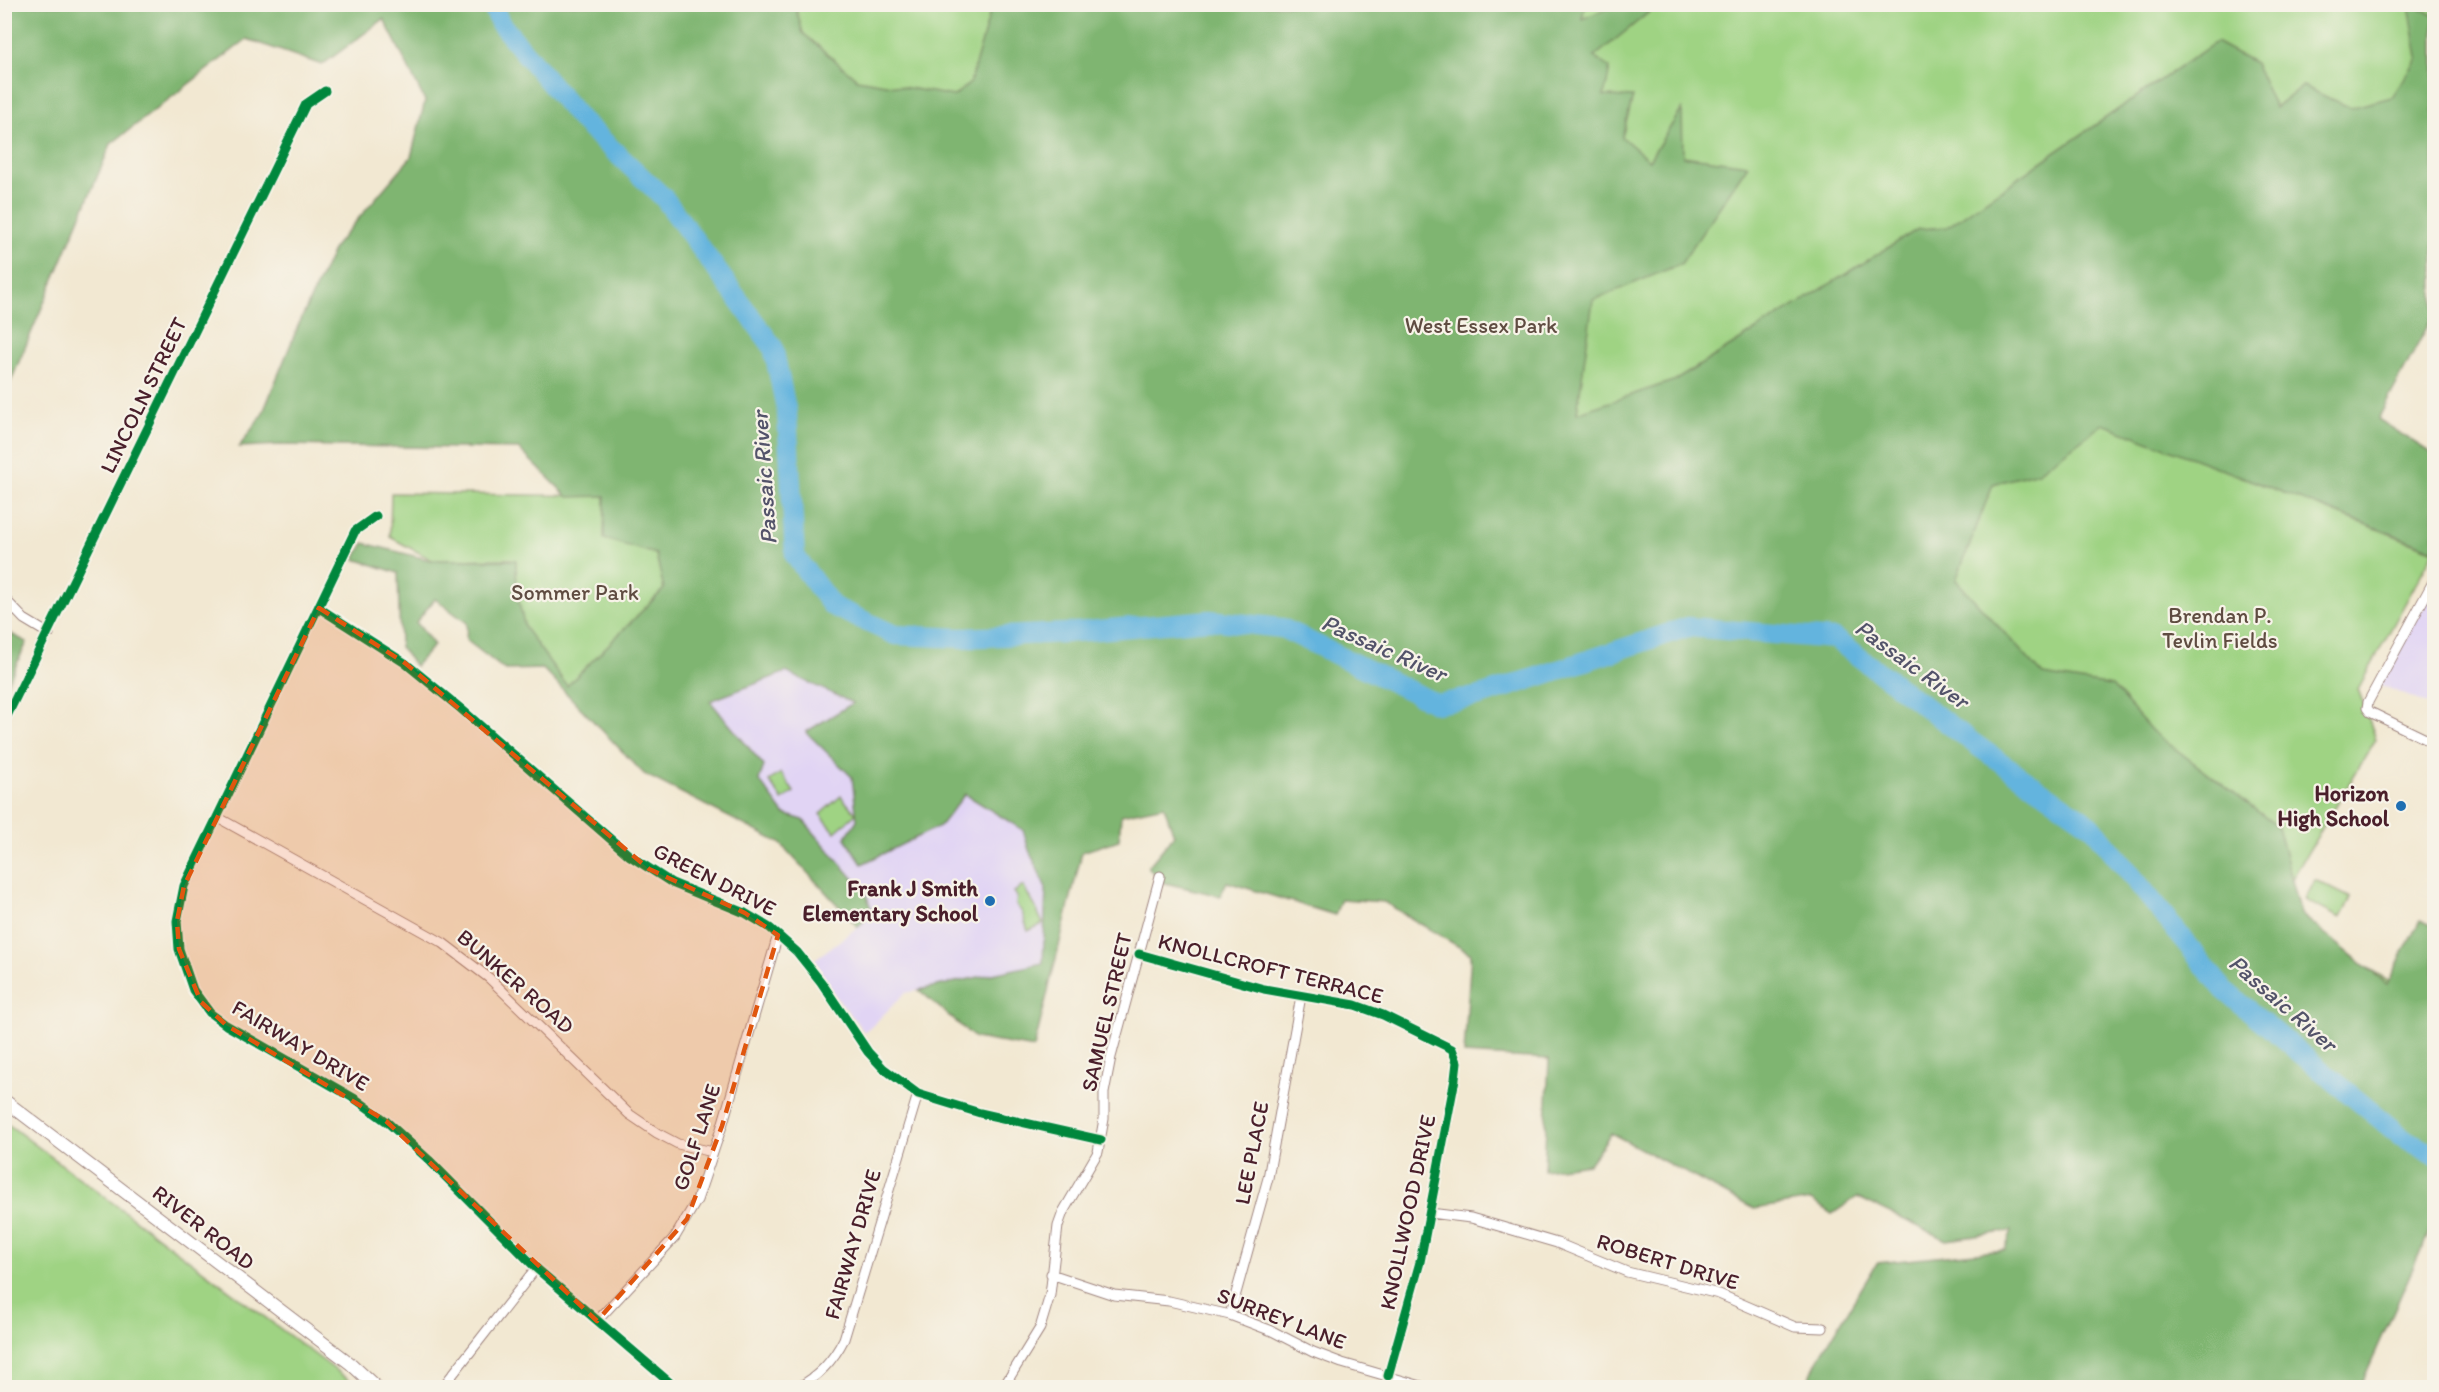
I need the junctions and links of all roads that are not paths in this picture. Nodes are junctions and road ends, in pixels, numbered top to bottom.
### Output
1 (325, 91) dead end
2 (376, 516) dead end
3 (2434, 579) edge
4 (4, 598) edge
5 (319, 608) junction
6 (49, 634) junction
7 (7, 709) edge
8 (4, 722) edge
9 (2434, 742) edge
10 (217, 817) junction
11 (1160, 876) dead end
12 (778, 935) junction
13 (1138, 954) junction
14 (1301, 996) junction
15 (1455, 1054) joint
16 (918, 1094) junction
17 (4, 1100) edge
18 (1101, 1140) junction
19 (713, 1152) junction
20 (1430, 1213) junction
21 (536, 1268) junction
22 (1051, 1274) junction
23 (1230, 1315) junction
24 (597, 1321) junction
25 (1823, 1328) dead end
26 (1388, 1376) junction
27 (377, 1388) edge
28 (442, 1388) edge
29 (676, 1388) edge
30 (797, 1388) edge
31 (1003, 1388) edge
32 (1428, 1388) edge

1 - 6 street, LINCOLN STREET
2 - 5 street, FAIRWAY DRIVE
3 - 9 street
4 - 6 street
5 - 10 street, FAIRWAY DRIVE
5 - 12 street, GREEN DRIVE
6 - 7 street, LINCOLN STREET
7 - 8 street, LINCOLN STREET
10 - 19 street, BUNKER ROAD
10 - 21 street, FAIRWAY DRIVE
11 - 13 street, SAMUEL STREET
12 - 16 street, GREEN DRIVE
12 - 19 street, GOLF LANE
13 - 14 street, KNOLLCROFT TERRACE
13 - 18 street, SAMUEL STREET
14 - 15 street, KNOLLCROFT TERRACE
14 - 23 street, LEE PLACE
15 - 20 street, KNOLLWOOD DRIVE
16 - 18 street, GREEN DRIVE
16 - 30 street, FAIRWAY DRIVE
17 - 27 street, RIVER ROAD
18 - 22 street, SAMUEL STREET
19 - 24 street, GOLF LANE
20 - 25 street, ROBERT DRIVE
20 - 26 street, KNOLLWOOD DRIVE
21 - 24 street, FAIRWAY DRIVE
21 - 28 street
22 - 23 street, SURREY LANE
22 - 31 street, SAMUEL STREET
23 - 26 street, SURREY LANE
24 - 29 street, FAIRWAY DRIVE
26 - 32 street, SURREY LANE

